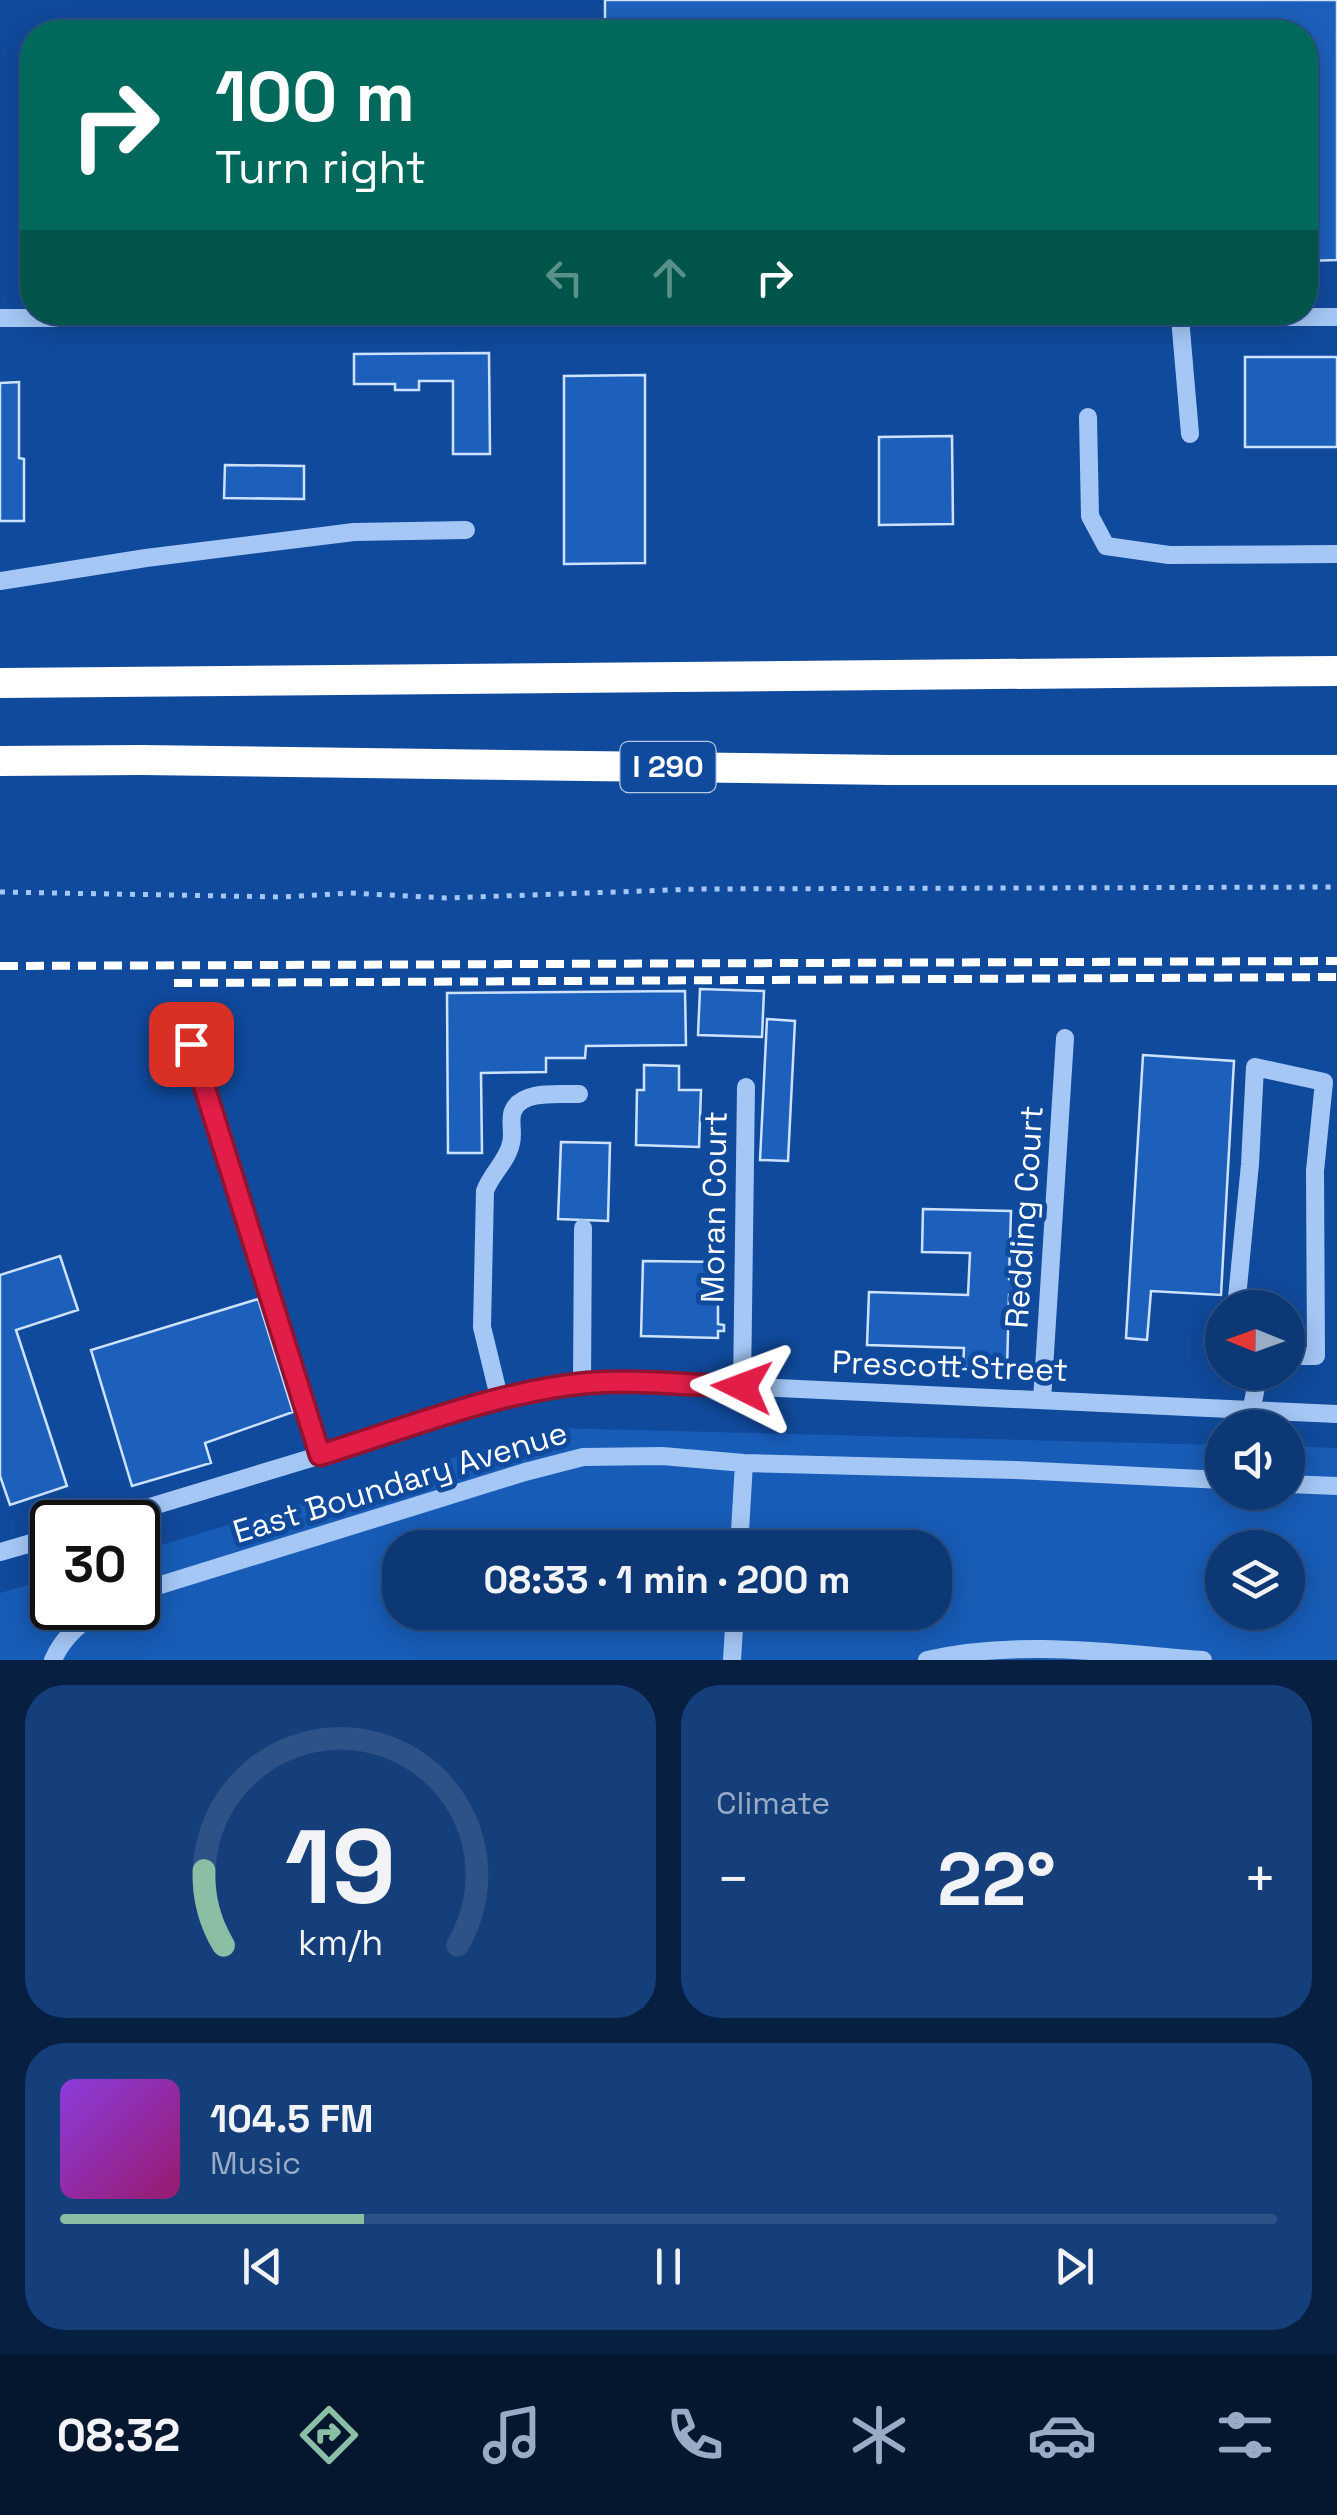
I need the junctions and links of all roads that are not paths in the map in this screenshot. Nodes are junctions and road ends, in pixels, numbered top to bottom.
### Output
1 (1181, 325) edge
2 (1088, 417) dead end
3 (1190, 434) dead end
4 (466, 530) dead end
5 (1337, 554) edge
6 (0, 581) edge
7 (1337, 672) edge
8 (0, 684) edge
9 (0, 762) edge
10 (1337, 770) edge
11 (1065, 1038) dead end
12 (191, 1044) dead end
13 (746, 1087) dead end
14 (579, 1094) dead end
15 (583, 1228) dead end
16 (1238, 1290) edge
17 (1305, 1356) edge
18 (582, 1384) junction
19 (742, 1387) junction
20 (1042, 1400) junction
21 (500, 1401) junction
22 (1217, 1410) edge
23 (1305, 1413) edge
24 (1337, 1414) edge
25 (320, 1455) junction
26 (744, 1463) junction
27 (1205, 1479) edge
28 (1305, 1485) edge
29 (1337, 1486) edge
30 (160, 1504) edge
31 (740, 1530) edge
32 (30, 1543) edge
33 (0, 1552) edge
34 (160, 1585) edge
35 (74, 1630) edge
36 (734, 1630) edge
37 (53, 1660) edge
38 (732, 1660) edge
39 (927, 1660) edge
40 (1203, 1660) edge

1 - 3 street
2 - 5 street
4 - 6 street
7 - 8 highway
9 - 10 highway, I 290
11 - 20 street, Redding Court
12 - 25 street
13 - 19 street, Moran Court
14 - 21 street
15 - 18 street
16 - 17 street
18 - 19 street, Prescott Street
18 - 21 street, Prescott Street
19 - 20 street, Prescott Street
20 - 22 street, Prescott Street
21 - 25 street, Prescott Street
23 - 24 street, Prescott Street
25 - 30 street, Prescott Street
26 - 27 street, East Boundary Avenue
26 - 31 street
26 - 34 street, East Boundary Avenue
28 - 29 street
32 - 33 street
35 - 37 street
36 - 38 street
39 - 40 street

